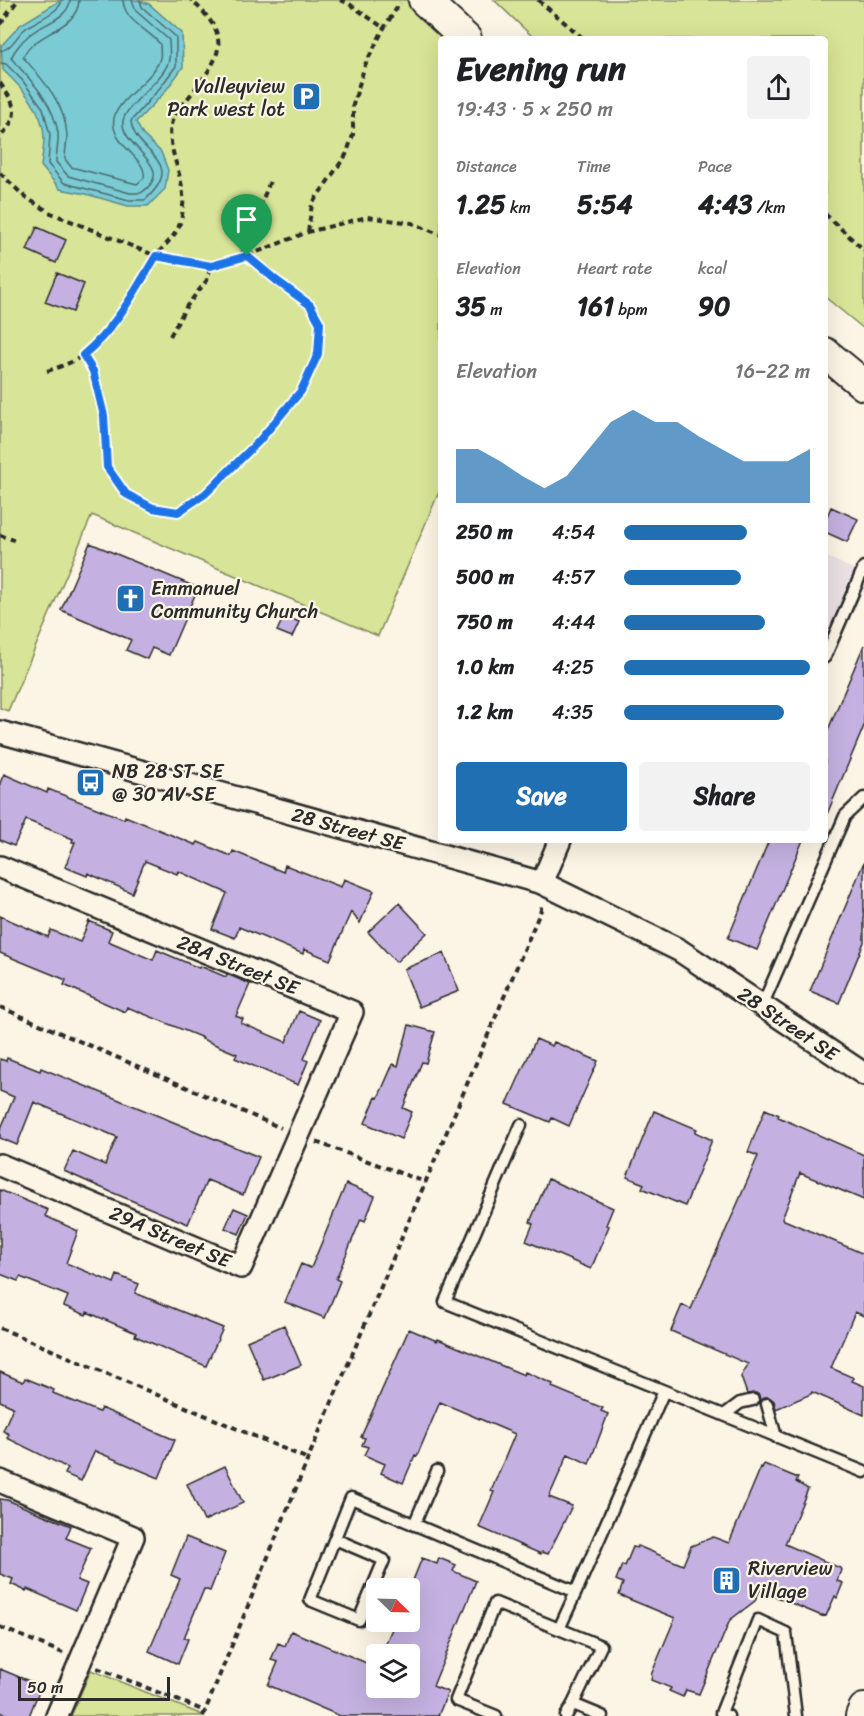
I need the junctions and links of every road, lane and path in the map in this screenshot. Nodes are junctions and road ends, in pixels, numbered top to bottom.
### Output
1 (18, 0) edge
2 (190, 0) edge
3 (340, 0) edge
4 (402, 0) edge
5 (424, 0) edge
6 (538, 0) edge
7 (0, 24) edge
8 (384, 28) junction
9 (463, 36) edge
10 (580, 36) edge
11 (0, 83) edge
12 (0, 137) edge
13 (0, 173) edge
14 (270, 181) dead end
15 (828, 217) edge
16 (308, 232) junction
17 (438, 234) edge
18 (864, 250) edge
19 (156, 256) junction
20 (247, 256) junction
21 (241, 257) junction
22 (211, 266) junction
23 (170, 336) dead end
24 (83, 355) junction
25 (828, 356) edge
26 (47, 371) dead end
27 (864, 386) edge
28 (0, 535) edge
29 (14, 540) dead end
30 (864, 567) edge
31 (828, 650) edge
32 (0, 732) edge
33 (864, 798) edge
34 (559, 843) edge
35 (0, 867) edge
36 (542, 883) junction
37 (0, 1006) edge
38 (762, 1006) junction
39 (864, 1074) edge
40 (520, 1125) dead end
41 (300, 1136) junction
42 (0, 1165) edge
43 (426, 1182) junction
44 (0, 1328) edge
45 (664, 1391) junction
46 (753, 1400) dead end
47 (767, 1404) dead end
48 (724, 1416) junction
49 (776, 1437) junction
50 (308, 1459) junction
51 (437, 1471) dead end
52 (864, 1472) edge
53 (0, 1481) edge
54 (414, 1525) junction
55 (335, 1539) junction
56 (576, 1592) junction
57 (0, 1627) edge
58 (559, 1629) junction
59 (81, 1661) junction
60 (573, 1704) junction
61 (864, 1709) edge
62 (204, 1714) edge
63 (57, 1716) edge
64 (496, 1716) edge
65 (566, 1716) edge
66 (602, 1716) edge
67 (728, 1716) edge
68 (796, 1716) edge
69 (861, 1716) edge

1 - 7 path
2 - 19 path
3 - 8 path
4 - 8 path
5 - 9 street
6 - 10 path
8 - 16 path
11 - 12 path
13 - 19 path
14 - 21 path
15 - 18 path
16 - 17 path
16 - 20 path
19 - 22 path
19 - 24 path
20 - 21 path
20 - 24 path
21 - 22 path
22 - 23 path
24 - 26 path
25 - 27 street
28 - 29 path
30 - 31 lane
32 - 36 street, 28 Street SE
33 - 38 lane
34 - 36 street
35 - 41 street, 28A Street SE
36 - 38 street, 28 Street SE
36 - 43 path
37 - 41 path
38 - 39 street, 28 Street SE
40 - 45 lane
41 - 42 street, 29A Street SE
41 - 43 path
43 - 50 path
44 - 50 path
45 - 48 lane
45 - 56 lane
46 - 48 lane
47 - 49 lane
48 - 49 lane
49 - 52 lane
50 - 62 path
51 - 54 lane
53 - 59 street
54 - 55 lane
54 - 56 lane
55 - 55 lane
56 - 58 lane
57 - 59 path
58 - 60 lane
58 - 64 lane
59 - 62 path
59 - 63 street
60 - 65 lane
60 - 66 lane
61 - 69 street
67 - 68 lane

